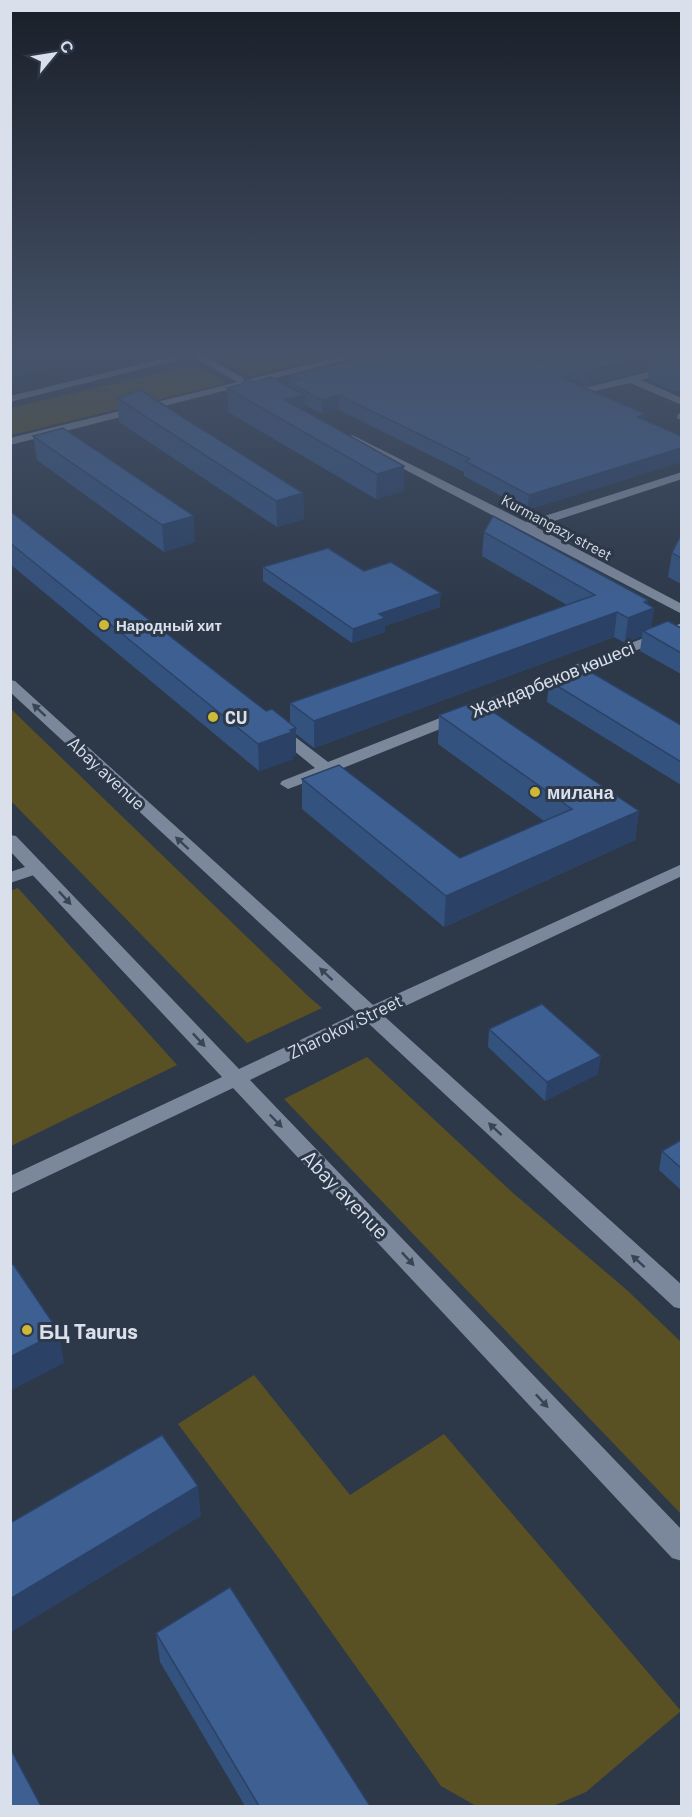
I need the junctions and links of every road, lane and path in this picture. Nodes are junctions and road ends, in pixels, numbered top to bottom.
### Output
1 (352, 439) edge
2 (681, 475) edge
3 (525, 526) junction
4 (681, 610) edge
5 (681, 627) edge
6 (10, 684) edge
7 (261, 717) edge
8 (327, 769) junction
9 (288, 784) dead end
10 (10, 840) edge
11 (37, 868) junction
12 (681, 869) edge
13 (10, 878) edge
14 (369, 1015) junction
15 (236, 1078) junction
16 (10, 1186) edge
17 (681, 1300) edge
18 (681, 1549) edge

1 - 3 street, Kurmangazy street
2 - 3 street
3 - 4 street, Kurmangazy street
5 - 8 street, Жандарбеков көшесі
14 -> 6 street, Abay avenue
7 - 8 street
8 - 9 street, Жандарбеков көшесі
10 - 11 street, Abay avenue
11 - 13 street
11 -> 15 street, Abay avenue
12 - 14 street, Zharokov Street
14 - 15 street, Zharokov Street
17 -> 14 street, Abay avenue
15 - 16 street, Zharokov Street
15 -> 18 street, Abay avenue

